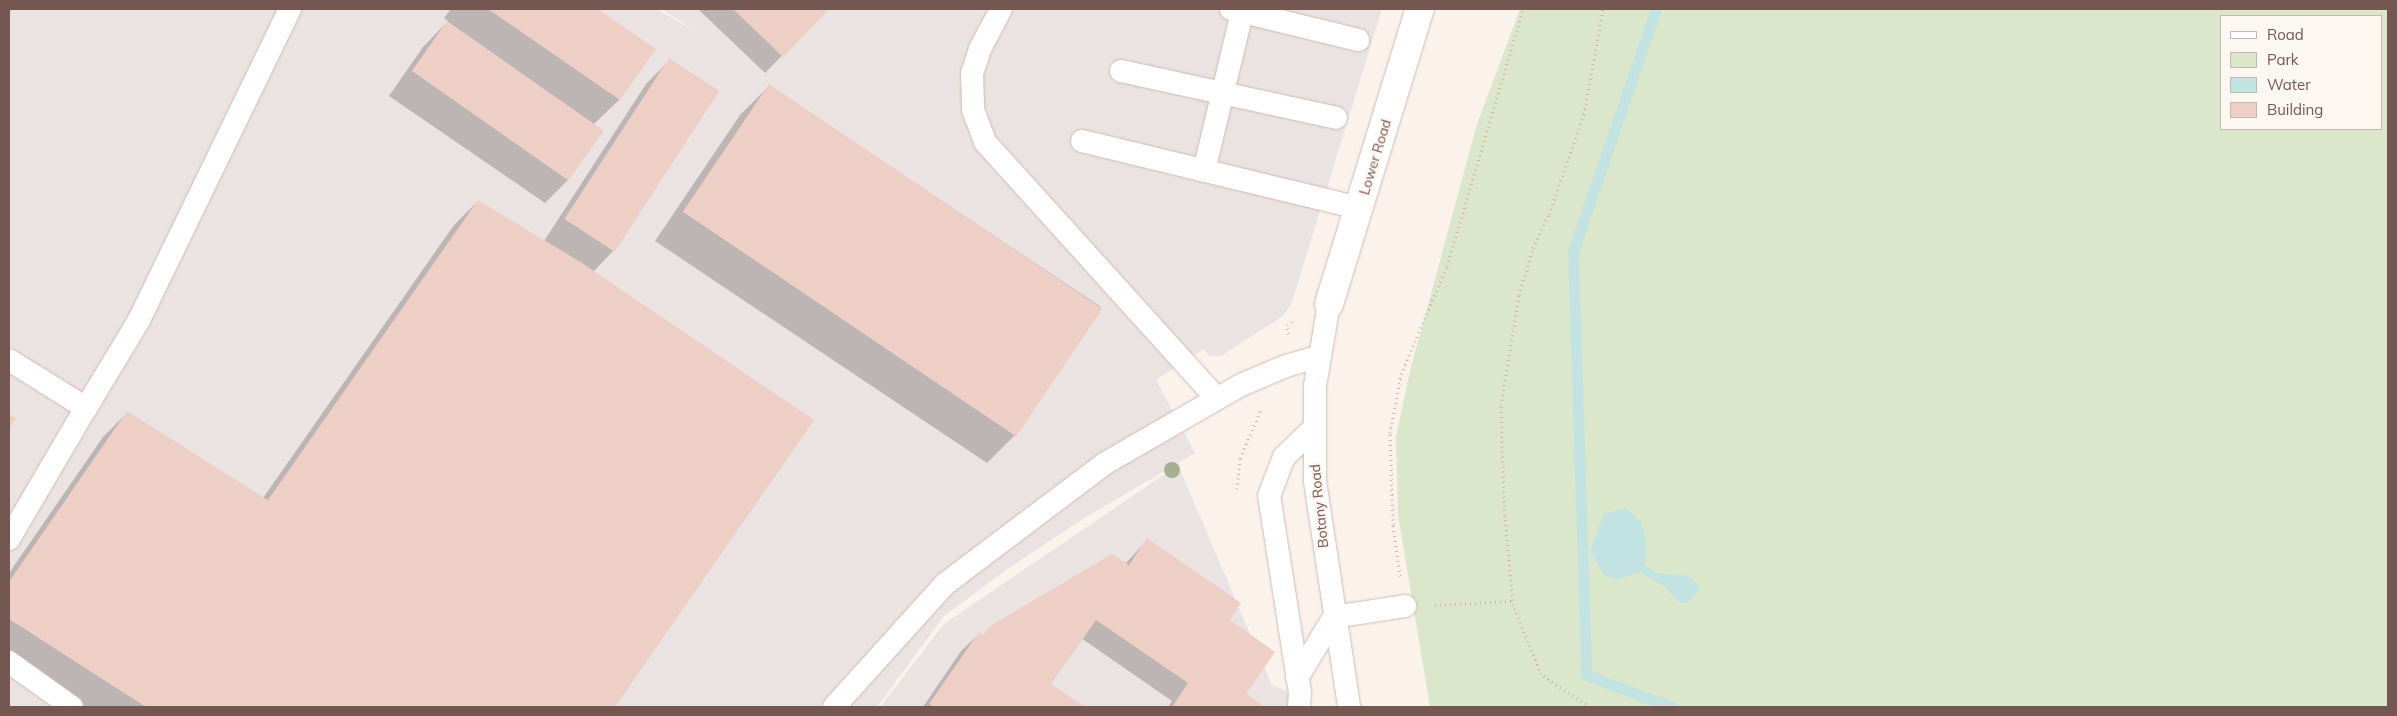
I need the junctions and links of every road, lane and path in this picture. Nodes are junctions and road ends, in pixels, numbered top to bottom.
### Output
1 (290, 9) edge
2 (1001, 9) edge
3 (1420, 9) edge
4 (1523, 9) edge
5 (1603, 9) edge
6 (1238, 10) edge
7 (1358, 40) dead end
8 (1121, 71) dead end
9 (1221, 94) junction
10 (1336, 118) dead end
11 (1082, 141) dead end
12 (1204, 171) junction
13 (1360, 208) junction
14 (1329, 304) joint
15 (1318, 357) junction
16 (9, 360) edge
17 (1216, 398) junction
18 (86, 408) junction
19 (1314, 429) junction
20 (9, 539) edge
21 (1512, 601) junction
22 (1405, 606) junction
23 (1334, 617) junction
24 (9, 662) edge
25 (1298, 678) junction
26 (72, 707) edge
27 (834, 707) edge
28 (1300, 707) edge
29 (1349, 707) edge
30 (1590, 707) edge

1 - 18 lane
2 - 17 lane
3 - 13 street, Lower Road
4 - 22 path
5 - 21 path
6 - 7 lane
6 - 9 lane
8 - 9 lane
9 - 10 lane
9 - 12 lane
11 - 12 lane
12 - 13 lane
13 - 14 street, Lower Road
14 - 15 lane, Botany Road
15 - 17 lane
15 - 19 lane, Botany Road
16 - 18 lane
17 - 27 lane
18 - 20 lane
19 - 23 lane, Botany Road
19 - 25 lane
21 - 22 path
21 - 30 path
22 - 23 lane
23 - 25 lane
23 - 29 lane, Botany Road
24 - 26 lane
25 - 28 lane

